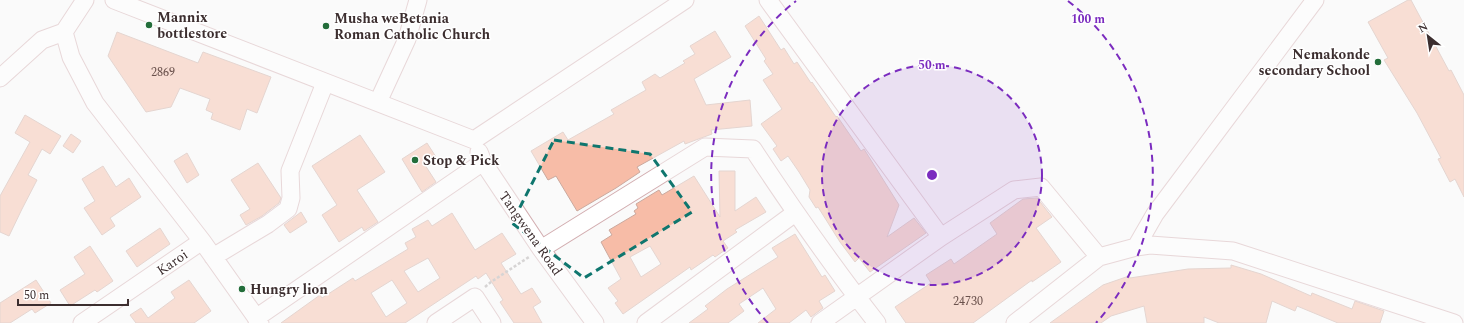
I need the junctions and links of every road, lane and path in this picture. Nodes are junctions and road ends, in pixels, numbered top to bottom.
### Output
1 (85, 0) edge
2 (114, 0) edge
3 (418, 0) edge
4 (683, 0) edge
5 (768, 0) edge
6 (1315, 0) edge
7 (64, 32) junction
8 (0, 78) edge
9 (325, 82) junction
10 (378, 102) junction
11 (474, 140) junction
12 (483, 162) junction
13 (795, 212) junction
14 (941, 237) junction
15 (202, 241) junction
16 (1136, 247) junction
17 (541, 249) junction
18 (213, 257) junction
19 (1099, 257) junction
20 (475, 297) junction
21 (856, 297) junction
22 (258, 321) edge
23 (82, 323) edge
24 (436, 323) edge
25 (492, 323) edge
26 (595, 323) edge
27 (646, 323) edge
28 (820, 323) edge
29 (877, 323) edge
30 (1015, 323) edge
31 (1454, 323) edge

1 - 7 street
2 - 9 street
3 - 10 street
4 - 11 street
5 - 14 street
6 - 16 street
7 - 8 street
7 - 15 street
9 - 10 street
9 - 18 street
10 - 11 street
11 - 12 street, Tangwena Road
12 - 17 street, Tangwena Road
12 - 22 street
13 - 17 street
13 - 21 street
13 - 27 street
14 - 19 street
14 - 21 street
15 - 18 street
15 - 23 street, Karoi
16 - 19 street
16 - 31 street
17 - 20 path
17 - 26 street, Tangwena Road
18 - 22 street
19 - 30 street
20 - 24 street
20 - 25 street
21 - 28 street
21 - 29 street

